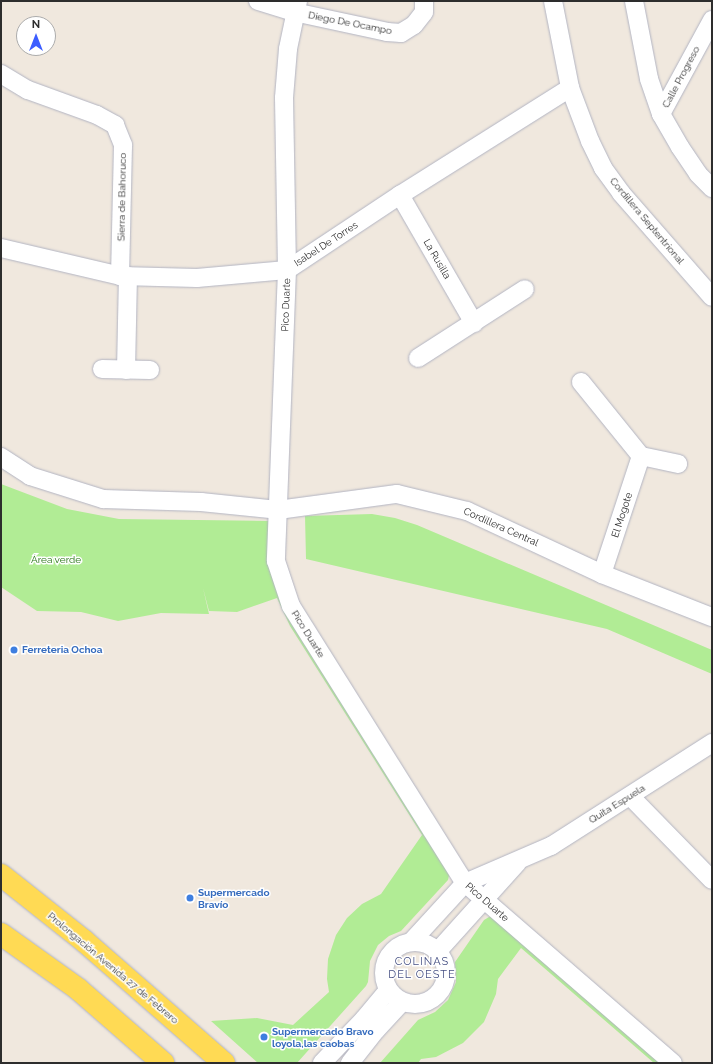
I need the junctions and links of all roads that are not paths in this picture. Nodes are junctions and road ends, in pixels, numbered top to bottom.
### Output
1 (258, 1) edge
2 (424, 1) edge
3 (553, 1) edge
4 (634, 1) edge
5 (296, 6) edge
6 (712, 20) edge
7 (1, 74) edge
8 (570, 88) junction
9 (661, 114) junction
10 (712, 188) edge
11 (400, 195) junction
12 (1, 248) edge
13 (287, 270) junction
14 (124, 276) junction
15 (525, 289) dead end
16 (712, 297) edge
17 (474, 323) junction
18 (418, 358) dead end
19 (102, 369) dead end
20 (126, 370) junction
21 (150, 370) dead end
22 (581, 382) dead end
23 (641, 456) junction
24 (1, 457) edge
25 (678, 464) dead end
26 (278, 510) junction
27 (602, 574) junction
28 (712, 617) edge
29 (712, 743) edge
30 (630, 796) junction
31 (519, 861) junction
32 (1, 875) edge
33 (712, 880) edge
34 (464, 883) junction
35 (485, 901) junction
36 (1, 934) edge
37 (411, 942) junction
38 (437, 952) junction
39 (388, 990) junction
40 (402, 1002) junction
41 (163, 1063) edge
42 (224, 1063) edge
43 (322, 1063) edge
44 (350, 1063) edge
45 (673, 1063) edge

1 - 5 street, Diego De Ocampo
2 - 5 street, Diego De Ocampo
3 - 8 street, Cordillera Septentrional
4 - 9 street
5 - 13 street, Pico Duarte
6 - 9 street, Calle Progreso
7 - 14 street, Sierra de Bahoruco
8 - 11 street, Isabel De Torres
8 - 16 street, Cordillera Septentrional
9 - 10 street
11 - 13 street, Isabel De Torres
11 - 17 street, La Rusilla
12 - 14 street, Isabel De Torres
13 - 14 street, Isabel De Torres
13 - 26 street, Pico Duarte
14 - 20 street, Sierra de Bahoruco
15 - 17 street
17 - 18 street
19 - 20 street
20 - 21 street
22 - 23 street
23 - 25 street
23 - 27 street, El Mogote
24 - 26 street, Cordillera Central
26 - 27 street, Cordillera Central
26 - 34 street, Pico Duarte
27 - 28 street, Cordillera Central
29 - 30 street, Quita Espuela
30 - 31 street, Quita Espuela
30 - 33 street
31 - 34 street
31 - 35 street
32 - 42 main road, Prolongación Avenida 27 de Febrero
34 - 35 street, Pico Duarte
34 - 37 street
35 - 38 street
35 - 45 street, Pico Duarte
36 - 41 main road
37 - 38 street
37 - 39 street
38 - 40 street
39 - 40 street
39 - 43 street
40 - 44 street

